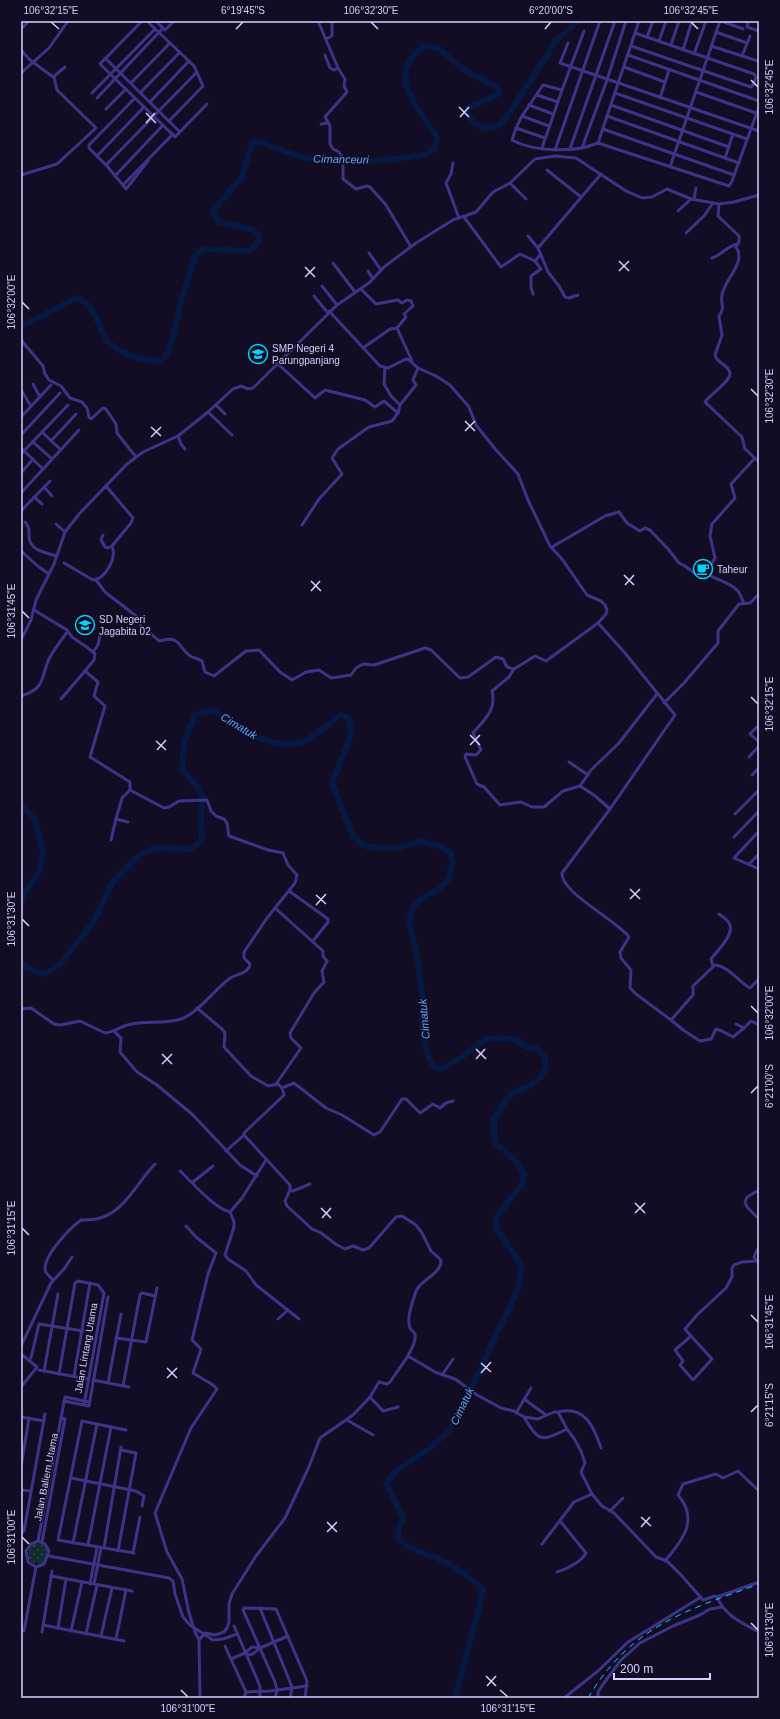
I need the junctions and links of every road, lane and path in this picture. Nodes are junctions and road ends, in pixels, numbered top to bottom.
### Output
1 (29, 21) edge
2 (68, 21) edge
3 (142, 21) edge
4 (146, 21) edge
5 (156, 21) edge
6 (174, 21) edge
7 (318, 21) edge
8 (332, 21) edge
9 (600, 21) edge
10 (615, 21) edge
11 (626, 21) edge
12 (639, 21) edge
13 (653, 21) edge
14 (666, 21) edge
15 (679, 21) edge
16 (692, 21) edge
17 (706, 21) edge
18 (720, 21) edge
19 (748, 21) edge
20 (734, 23) edge
21 (163, 28) junction
22 (21, 29) edge
23 (155, 29) junction
24 (743, 29) dead end
25 (584, 31) dead end
26 (759, 31) edge
27 (716, 32) junction
28 (159, 33) junction
29 (635, 33) junction
30 (750, 36) dead end
31 (647, 37) junction
32 (326, 39) junction
33 (659, 41) junction
34 (170, 43) junction
35 (568, 43) dead end
36 (747, 43) junction
37 (671, 45) junction
38 (631, 46) junction
39 (711, 46) junction
40 (21, 50) edge
41 (683, 50) junction
42 (180, 52) junction
43 (694, 54) junction
44 (325, 55) dead end
45 (628, 55) junction
46 (742, 56) junction
47 (105, 58) junction
48 (707, 58) junction
49 (189, 61) junction
50 (758, 61) dead end
51 (33, 62) junction
52 (65, 67) dead end
53 (571, 67) junction
54 (116, 68) junction
55 (338, 68) junction
56 (624, 68) junction
57 (669, 70) junction
58 (703, 70) junction
59 (582, 71) junction
60 (197, 72) junction
61 (21, 73) edge
62 (121, 73) junction
63 (110, 74) junction
64 (595, 75) junction
65 (54, 77) junction
66 (115, 79) junction
67 (607, 80) junction
68 (700, 80) junction
69 (665, 82) junction
70 (131, 83) junction
71 (619, 83) junction
72 (126, 89) junction
73 (562, 90) junction
74 (696, 92) junction
75 (92, 93) dead end
76 (140, 93) junction
77 (615, 93) junction
78 (537, 95) junction
79 (97, 98) dead end
80 (135, 98) junction
81 (660, 98) junction
82 (759, 101) edge
83 (150, 102) junction
84 (558, 102) junction
85 (207, 104) dead end
86 (529, 105) junction
87 (611, 105) junction
88 (144, 107) junction
89 (690, 107) junction
90 (759, 107) edge
91 (106, 109) dead end
92 (159, 111) junction
93 (756, 112) junction
94 (554, 114) junction
95 (154, 116) junction
96 (522, 116) junction
97 (607, 116) junction
98 (686, 119) junction
99 (170, 121) junction
100 (328, 123) junction
101 (321, 124) dead end
102 (163, 125) junction
103 (549, 126) junction
104 (516, 128) junction
105 (751, 128) junction
106 (603, 129) junction
107 (682, 130) junction
108 (759, 131) edge
109 (180, 132) junction
110 (172, 134) junction
111 (733, 134) junction
112 (545, 138) junction
113 (747, 139) junction
114 (678, 142) junction
115 (598, 143) junction
116 (729, 146) junction
117 (542, 148) junction
118 (570, 148) junction
119 (582, 148) junction
120 (555, 150) junction
121 (674, 154) junction
122 (97, 156) junction
123 (725, 158) junction
124 (453, 163) dead end
125 (739, 163) junction
126 (106, 165) junction
127 (670, 167) junction
128 (547, 170) dead end
129 (600, 174) junction
130 (21, 175) edge
131 (734, 175) junction
132 (115, 176) junction
133 (510, 183) junction
134 (696, 188) dead end
135 (759, 194) edge
136 (581, 197) junction
137 (526, 199) dead end
138 (693, 199) junction
139 (713, 203) junction
140 (719, 204) junction
141 (678, 212) dead end
142 (464, 217) junction
143 (459, 218) junction
144 (686, 234) dead end
145 (528, 236) dead end
146 (737, 244) junction
147 (411, 247) junction
148 (538, 248) junction
149 (369, 253) dead end
150 (540, 255) junction
151 (712, 258) dead end
152 (535, 261) junction
153 (333, 263) dead end
154 (381, 270) junction
155 (368, 271) dead end
156 (373, 279) junction
157 (322, 286) dead end
158 (361, 289) junction
159 (355, 292) junction
160 (533, 294) dead end
161 (578, 295) dead end
162 (314, 296) dead end
163 (337, 305) junction
164 (329, 312) junction
165 (397, 328) junction
166 (21, 340) edge
167 (363, 348) junction
168 (277, 363) junction
169 (413, 364) junction
170 (385, 368) junction
171 (418, 368) junction
172 (33, 384) dead end
173 (51, 385) dead end
174 (21, 390) edge
175 (60, 393) dead end
176 (40, 397) junction
177 (68, 405) dead end
178 (216, 405) junction
179 (400, 405) junction
180 (31, 406) junction
181 (208, 412) junction
182 (398, 413) junction
183 (76, 414) dead end
184 (225, 414) dead end
185 (21, 416) edge
186 (79, 430) dead end
187 (42, 432) junction
188 (21, 435) edge
189 (178, 436) junction
190 (232, 436) dead end
191 (51, 441) junction
192 (33, 442) junction
193 (21, 448) edge
194 (185, 449) dead end
195 (61, 450) junction
196 (24, 451) junction
197 (21, 454) edge
198 (136, 457) junction
199 (755, 458) junction
200 (52, 459) junction
201 (33, 460) junction
202 (759, 462) edge
203 (43, 469) junction
204 (21, 473) edge
205 (50, 481) dead end
206 (106, 486) junction
207 (44, 487) junction
208 (21, 493) edge
209 (52, 496) dead end
210 (34, 497) junction
211 (42, 504) dead end
212 (21, 511) edge
213 (25, 522) dead end
214 (56, 524) dead end
215 (302, 524) dead end
216 (65, 532) junction
217 (103, 535) dead end
218 (112, 546) junction
219 (552, 547) junction
220 (21, 551) edge
221 (57, 556) junction
222 (64, 563) dead end
223 (706, 573) junction
224 (49, 574) junction
225 (96, 580) junction
226 (759, 594) edge
227 (744, 603) junction
228 (34, 610) junction
229 (598, 623) junction
230 (68, 631) junction
231 (100, 635) dead end
232 (21, 640) edge
233 (93, 652) junction
234 (514, 669) junction
235 (85, 672) junction
236 (657, 694) junction
237 (21, 696) edge
238 (61, 699) dead end
239 (664, 703) junction
240 (759, 725) edge
241 (759, 742) edge
242 (759, 746) edge
243 (749, 757) dead end
244 (569, 762) dead end
245 (759, 768) edge
246 (588, 775) junction
247 (752, 775) dead end
248 (580, 786) junction
249 (130, 790) junction
250 (758, 792) edge
251 (610, 809) junction
252 (759, 811) edge
253 (735, 814) dead end
254 (116, 819) junction
255 (128, 822) dead end
256 (759, 832) edge
257 (734, 837) dead end
258 (111, 840) dead end
259 (759, 854) edge
260 (749, 864) junction
261 (759, 869) edge
262 (289, 891) junction
263 (275, 908) junction
264 (719, 914) dead end
265 (313, 941) junction
266 (713, 966) junction
267 (759, 979) edge
268 (197, 1008) junction
269 (21, 1009) edge
270 (672, 1020) junction
271 (736, 1024) dead end
272 (759, 1026) edge
273 (744, 1028) junction
274 (114, 1031) junction
275 (276, 1084) junction
276 (282, 1088) junction
277 (452, 1101) dead end
278 (244, 1135) junction
279 (226, 1151) junction
280 (266, 1160) junction
281 (154, 1164) dead end
282 (213, 1166) dead end
283 (180, 1170) dead end
284 (257, 1176) junction
285 (193, 1182) junction
286 (310, 1184) dead end
287 (290, 1190) junction
288 (759, 1190) edge
289 (230, 1212) junction
290 (759, 1219) edge
291 (186, 1226) dead end
292 (759, 1246) edge
293 (216, 1254) junction
294 (225, 1254) junction
295 (72, 1258) dead end
296 (758, 1263) edge
297 (53, 1280) junction
298 (90, 1283) junction
299 (157, 1288) dead end
300 (58, 1294) dead end
301 (155, 1296) junction
302 (108, 1298) dead end
303 (287, 1311) junction
304 (121, 1314) dead end
305 (278, 1319) dead end
306 (299, 1319) dead end
307 (53, 1326) junction
308 (67, 1328) junction
309 (83, 1331) junction
310 (97, 1332) junction
311 (102, 1333) junction
312 (691, 1336) junction
313 (116, 1338) junction
314 (132, 1340) junction
315 (21, 1346) edge
316 (21, 1354) edge
317 (408, 1356) junction
318 (31, 1358) dead end
319 (453, 1359) dead end
320 (39, 1370) dead end
321 (44, 1371) junction
322 (59, 1374) junction
323 (442, 1375) junction
324 (74, 1376) junction
325 (88, 1379) junction
326 (93, 1380) junction
327 (108, 1383) junction
328 (123, 1386) junction
329 (21, 1387) edge
330 (129, 1387) dead end
331 (531, 1388) dead end
332 (370, 1397) junction
333 (524, 1399) junction
334 (84, 1403) junction
335 (398, 1407) dead end
336 (558, 1412) junction
337 (516, 1413) junction
338 (46, 1414) dead end
339 (546, 1415) junction
340 (21, 1417) edge
341 (524, 1417) junction
342 (29, 1418) junction
343 (347, 1420) junction
344 (44, 1421) junction
345 (97, 1424) junction
346 (111, 1427) junction
347 (567, 1429) junction
348 (126, 1430) dead end
349 (373, 1435) dead end
350 (601, 1448) dead end
351 (21, 1467) edge
352 (70, 1478) junction
353 (85, 1481) junction
354 (100, 1484) junction
355 (114, 1487) junction
356 (21, 1490) edge
357 (129, 1490) junction
358 (31, 1491) junction
359 (759, 1491) edge
360 (592, 1494) junction
361 (623, 1498) dead end
362 (142, 1506) dead end
363 (610, 1511) junction
364 (140, 1517) dead end
365 (560, 1521) junction
366 (22, 1533) edge
367 (40, 1541) junction
368 (73, 1543) junction
369 (542, 1544) dead end
370 (88, 1545) junction
371 (97, 1547) junction
372 (102, 1548) junction
373 (21, 1550) edge
374 (26, 1551) junction
375 (118, 1551) junction
376 (49, 1556) junction
377 (665, 1561) junction
378 (93, 1564) junction
379 (98, 1565) junction
380 (36, 1567) junction
381 (52, 1570) dead end
382 (557, 1572) dead end
383 (51, 1576) junction
384 (66, 1579) junction
385 (82, 1582) junction
386 (759, 1582) edge
387 (90, 1584) junction
388 (95, 1585) junction
389 (112, 1588) junction
390 (126, 1590) junction
391 (132, 1592) dead end
392 (701, 1596) junction
393 (717, 1597) junction
394 (722, 1607) junction
395 (260, 1608) junction
396 (43, 1625) junction
397 (234, 1626) dead end
398 (58, 1628) junction
399 (194, 1628) junction
400 (24, 1631) dead end
401 (71, 1631) junction
402 (42, 1632) dead end
403 (759, 1632) edge
404 (205, 1633) junction
405 (86, 1634) junction
406 (237, 1634) junction
407 (101, 1636) junction
408 (288, 1636) junction
409 (116, 1639) junction
410 (199, 1640) junction
411 (124, 1641) dead end
412 (274, 1642) junction
413 (225, 1646) dead end
414 (260, 1648) junction
415 (245, 1653) junction
416 (231, 1659) junction
417 (307, 1686) junction
418 (292, 1688) junction
419 (277, 1690) junction
420 (260, 1691) junction
421 (246, 1692) junction
422 (200, 1698) edge
423 (244, 1698) edge
424 (260, 1698) edge
425 (275, 1698) edge
426 (290, 1698) edge
427 (305, 1698) edge
428 (564, 1698) edge
429 (598, 1698) edge

1 - 22 street
2 - 51 street
3 - 47 street
4 - 23 street
5 - 21 street
6 - 21 street
7 - 32 street
8 - 32 street
9 - 59 street
10 - 64 street
11 - 67 street
12 - 29 street
13 - 31 street
14 - 33 street
15 - 37 street
16 - 41 street
17 - 43 street
18 - 20 street
18 - 27 street
19 - 26 street
20 - 24 street
21 - 28 street
23 - 28 street
23 - 54 street
25 - 53 street
27 - 36 street
27 - 39 street
28 - 34 street
28 - 62 street
29 - 31 street
29 - 38 street
30 - 36 street
31 - 33 street
32 - 55 street
33 - 37 street
34 - 42 street
34 - 70 street
35 - 53 street
36 - 46 street
37 - 41 street
38 - 45 street
38 - 58 street
39 - 46 street
39 - 48 street
40 - 51 street
41 - 43 street
42 - 49 street
42 - 76 street
43 - 48 street
44 - 55 street
45 - 56 street
45 - 57 street
46 - 50 street
47 - 54 street
47 - 63 street
48 - 58 street
48 - 58 street
49 - 60 street
49 - 83 street
51 - 61 street
51 - 65 street
52 - 65 street
53 - 59 street
53 - 73 street
54 - 62 street
54 - 63 street
55 - 100 street
56 - 69 street
56 - 71 street
57 - 68 street
57 - 69 street
58 - 68 street
59 - 64 street
59 - 120 street
60 - 92 street
60 - 99 street
62 - 66 street
62 - 70 street
63 - 66 street
63 - 75 street
64 - 67 street
64 - 118 street
65 - 130 street
66 - 72 street
66 - 79 street
67 - 71 street
67 - 119 street
68 - 74 street
68 - 82 street
69 - 81 street
70 - 76 street
71 - 77 street
71 - 81 street
72 - 80 street
72 - 91 street
73 - 78 street
73 - 84 street
74 - 89 street
74 - 93 street
76 - 83 street
77 - 87 street
77 - 98 street
78 - 84 street
78 - 86 street
80 - 88 street
80 - 122 street
81 - 89 street
83 - 92 street
84 - 94 street
85 - 109 street
86 - 94 street
86 - 96 street
87 - 97 street
87 - 107 street
88 - 95 street
88 - 122 street
89 - 98 street
89 - 105 street
90 - 93 street
92 - 95 street
92 - 99 street
93 - 105 street
94 - 103 street
95 - 102 street
95 - 126 street
96 - 103 street
96 - 104 street
97 - 106 street
97 - 114 street
98 - 107 street
98 - 111 street
99 - 109 street
100 - 101 street
100 - 147 street
102 - 110 street
102 - 132 street
103 - 112 street
104 - 112 street
104 - 117 street
105 - 108 street
105 - 113 street
106 - 115 street
106 - 121 street
107 - 114 street
107 - 116 street
109 - 110 street
110 - 132 street
111 - 113 street
111 - 116 street
112 - 117 street
113 - 125 street
114 - 121 street
114 - 123 street
115 - 119 street
115 - 127 street
116 - 123 street
117 - 120 street
118 - 119 street
118 - 120 street
121 - 127 street
121 - 131 street
122 - 126 street
123 - 125 street
124 - 143 street
125 - 131 street
126 - 132 street
127 - 131 street
128 - 136 street
129 - 133 street
129 - 136 street
129 - 138 street
133 - 137 street
133 - 142 street
134 - 138 street
135 - 140 street
136 - 148 street
138 - 139 street
138 - 141 street
139 - 140 street
139 - 144 street
140 - 146 street
142 - 143 street
142 - 152 street
143 - 147 street
145 - 148 street
146 - 151 street
146 - 199 street
147 - 154 street
148 - 150 street
149 - 154 street
150 - 152 street
150 - 161 street
152 - 160 street
153 - 159 street
154 - 156 street
155 - 156 street
156 - 158 street
157 - 163 street
158 - 159 street
158 - 165 street
159 - 163 street
162 - 164 street
163 - 164 street
164 - 167 street
164 - 168 street
165 - 167 street
165 - 169 street
166 - 198 street
167 - 170 street
168 - 178 street
168 - 182 street
169 - 170 street
169 - 171 street
170 - 179 street
171 - 179 street
171 - 219 street
172 - 176 street
173 - 176 street
174 - 180 street
175 - 188 street
176 - 180 street
177 - 187 street
178 - 181 street
178 - 184 street
179 - 182 street
180 - 185 street
181 - 189 street
181 - 190 street
182 - 215 street
183 - 191 street
186 - 195 street
187 - 191 street
187 - 192 street
189 - 194 street
189 - 198 street
191 - 195 street
192 - 196 street
192 - 200 street
193 - 196 street
195 - 200 street
196 - 197 street
196 - 201 street
198 - 206 street
199 - 202 street
199 - 223 street
200 - 203 street
201 - 203 street
201 - 204 street
203 - 208 street
205 - 207 street
206 - 216 street
206 - 218 street
207 - 209 street
207 - 210 street
210 - 211 street
210 - 212 street
213 - 221 street
214 - 216 street
216 - 221 street
217 - 218 street
218 - 225 street
219 - 223 street
219 - 229 street
220 - 224 street
221 - 224 street
222 - 225 street
223 - 227 street
224 - 228 street
225 - 234 street
226 - 227 street
227 - 239 street
228 - 230 street
228 - 232 street
229 - 234 street
229 - 236 street
230 - 233 street
230 - 237 street
231 - 233 street
233 - 235 street
234 - 248 street
235 - 238 street
235 - 249 street
236 - 239 street
236 - 246 street
239 - 251 street
240 - 241 street
242 - 243 street
244 - 246 street
245 - 247 street
246 - 248 street
248 - 251 street
249 - 254 street
249 - 262 street
250 - 253 street
251 - 270 street
252 - 257 street
254 - 255 street
254 - 258 street
256 - 260 street
259 - 260 street
260 - 261 street
262 - 263 street
262 - 265 street
263 - 265 street
263 - 268 street
264 - 266 street
265 - 275 street
266 - 267 street
266 - 270 street
268 - 274 street
268 - 275 street
269 - 274 street
270 - 273 street
271 - 273 street
272 - 273 street
274 - 279 street
275 - 276 street
276 - 277 street
276 - 278 street
278 - 279 street
278 - 280 street
279 - 284 street
280 - 284 street
280 - 287 street
281 - 297 street
282 - 285 street
283 - 285 street
284 - 289 street
285 - 289 street
286 - 287 street
287 - 317 street
288 - 290 street
289 - 294 street
291 - 293 street
292 - 296 street
293 - 294 street
293 - 399 street
294 - 303 street
295 - 297 street
296 - 312 street
297 - 315 street
298 - 308 street
298 - 309 street
298 - 310 street, Jalan Lintang Utama
299 - 301 street
300 - 307 street
301 - 314 street
301 - 314 street
302 - 311 street, Jalan Lintang Utama
303 - 305 street
303 - 306 street
304 - 313 street
307 - 308 street
307 - 318 street
307 - 321 street
308 - 309 street
308 - 322 street
309 - 324 street
310 - 311 street
310 - 325 street, Jalan Lintang Utama
311 - 326 street, Jalan Lintang Utama
312 - 312 street
313 - 314 street
313 - 327 street
314 - 328 street
316 - 329 street
317 - 323 street
317 - 332 street
319 - 323 street
320 - 321 street
321 - 322 street
322 - 324 street
323 - 337 street
324 - 325 street
325 - 334 street, Jalan Lintang Utama
326 - 327 street
326 - 334 street, Jalan Lintang Utama
327 - 328 street
328 - 330 street
331 - 333 street
332 - 335 street
332 - 343 street
333 - 337 street
333 - 339 street
334 - 367 street, Jalan Baliem Utama
336 - 339 street
336 - 347 street
336 - 350 street
337 - 341 street
338 - 344 street
339 - 341 street
340 - 342 street
341 - 347 street
342 - 344 street
342 - 351 street
343 - 349 street
343 - 404 street
344 - 358 street
345 - 346 street
345 - 352 street
345 - 353 street
346 - 348 street
346 - 354 street
347 - 360 street
352 - 353 street
352 - 368 street
353 - 354 street
353 - 368 street
354 - 355 street
354 - 370 street
355 - 357 street
355 - 357 street
355 - 372 street
356 - 358 street
357 - 362 street
357 - 375 street
358 - 366 street
359 - 377 street
360 - 363 street
360 - 365 street
361 - 363 street
363 - 377 street
364 - 375 street
365 - 369 street
365 - 382 street
367 - 374 street
367 - 376 street
368 - 370 street
370 - 371 street
371 - 372 street
371 - 378 street
372 - 375 street
372 - 379 street
373 - 374 street
374 - 380 street
376 - 378 street
376 - 380 street
377 - 392 street
378 - 379 street
378 - 387 street
379 - 388 street
379 - 399 street
380 - 400 street
381 - 383 street
383 - 384 street
383 - 396 street
384 - 385 street
384 - 398 street
385 - 387 street
385 - 401 street
386 - 393 street
387 - 388 street
388 - 389 street
388 - 405 street
389 - 390 street
389 - 407 street
390 - 391 street
390 - 409 street
392 - 393 street
392 - 428 street
393 - 394 street
394 - 403 street
394 - 429 street
395 - 408 street
395 - 412 street
395 - 414 street
396 - 398 street
396 - 402 street
397 - 406 street
398 - 401 street
399 - 404 street
399 - 410 street
401 - 405 street
404 - 406 street
404 - 410 street
405 - 407 street
406 - 415 street
407 - 409 street
408 - 412 street
408 - 417 street
409 - 411 street
410 - 422 street
412 - 414 street
412 - 418 street
413 - 416 street
414 - 415 street
414 - 415 street
414 - 419 street
415 - 416 street
415 - 420 street
416 - 421 street
417 - 418 street
417 - 427 street
418 - 419 street
418 - 426 street
419 - 420 street
419 - 425 street
420 - 421 street
420 - 424 street
421 - 423 street

